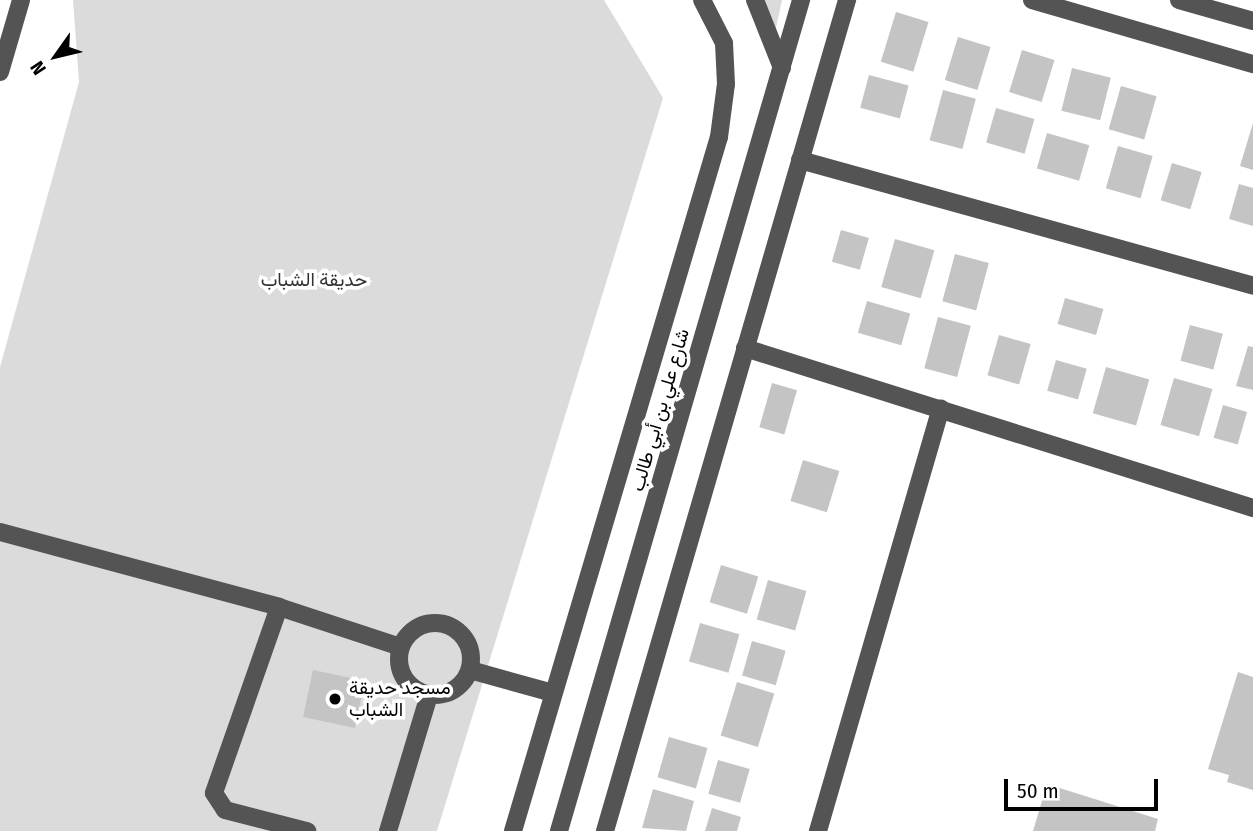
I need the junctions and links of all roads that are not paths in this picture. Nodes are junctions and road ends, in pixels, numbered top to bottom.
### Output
1 (21, 0) edge
2 (702, 0) edge
3 (755, 0) edge
4 (802, 0) edge
5 (847, 0) edge
6 (1032, 0) edge
7 (1179, 0) edge
8 (1253, 21) edge
9 (1253, 64) edge
10 (782, 68) junction
11 (0, 72) edge
12 (800, 160) junction
13 (1253, 286) edge
14 (745, 348) junction
15 (941, 410) junction
16 (1253, 508) edge
17 (0, 532) edge
18 (279, 607) junction
19 (401, 647) junction
20 (470, 670) junction
21 (553, 693) junction
22 (429, 695) junction
23 (307, 831) edge
24 (388, 831) edge
25 (513, 831) edge
26 (559, 831) edge
27 (605, 831) edge
28 (817, 831) edge

1 - 11 street
2 - 21 street
3 - 10 street
4 - 10 street, شارع علي بن أبي طالب
5 - 12 street
6 - 9 street
7 - 8 street
10 - 26 street, شارع علي بن أبي طالب
12 - 13 street
12 - 14 street
14 - 15 street
14 - 27 street
15 - 16 street
15 - 28 street
17 - 18 street
18 - 19 street
18 - 23 street
19 - 20 street
19 - 22 street
20 - 21 street
20 - 22 street
21 - 25 street
22 - 24 street

